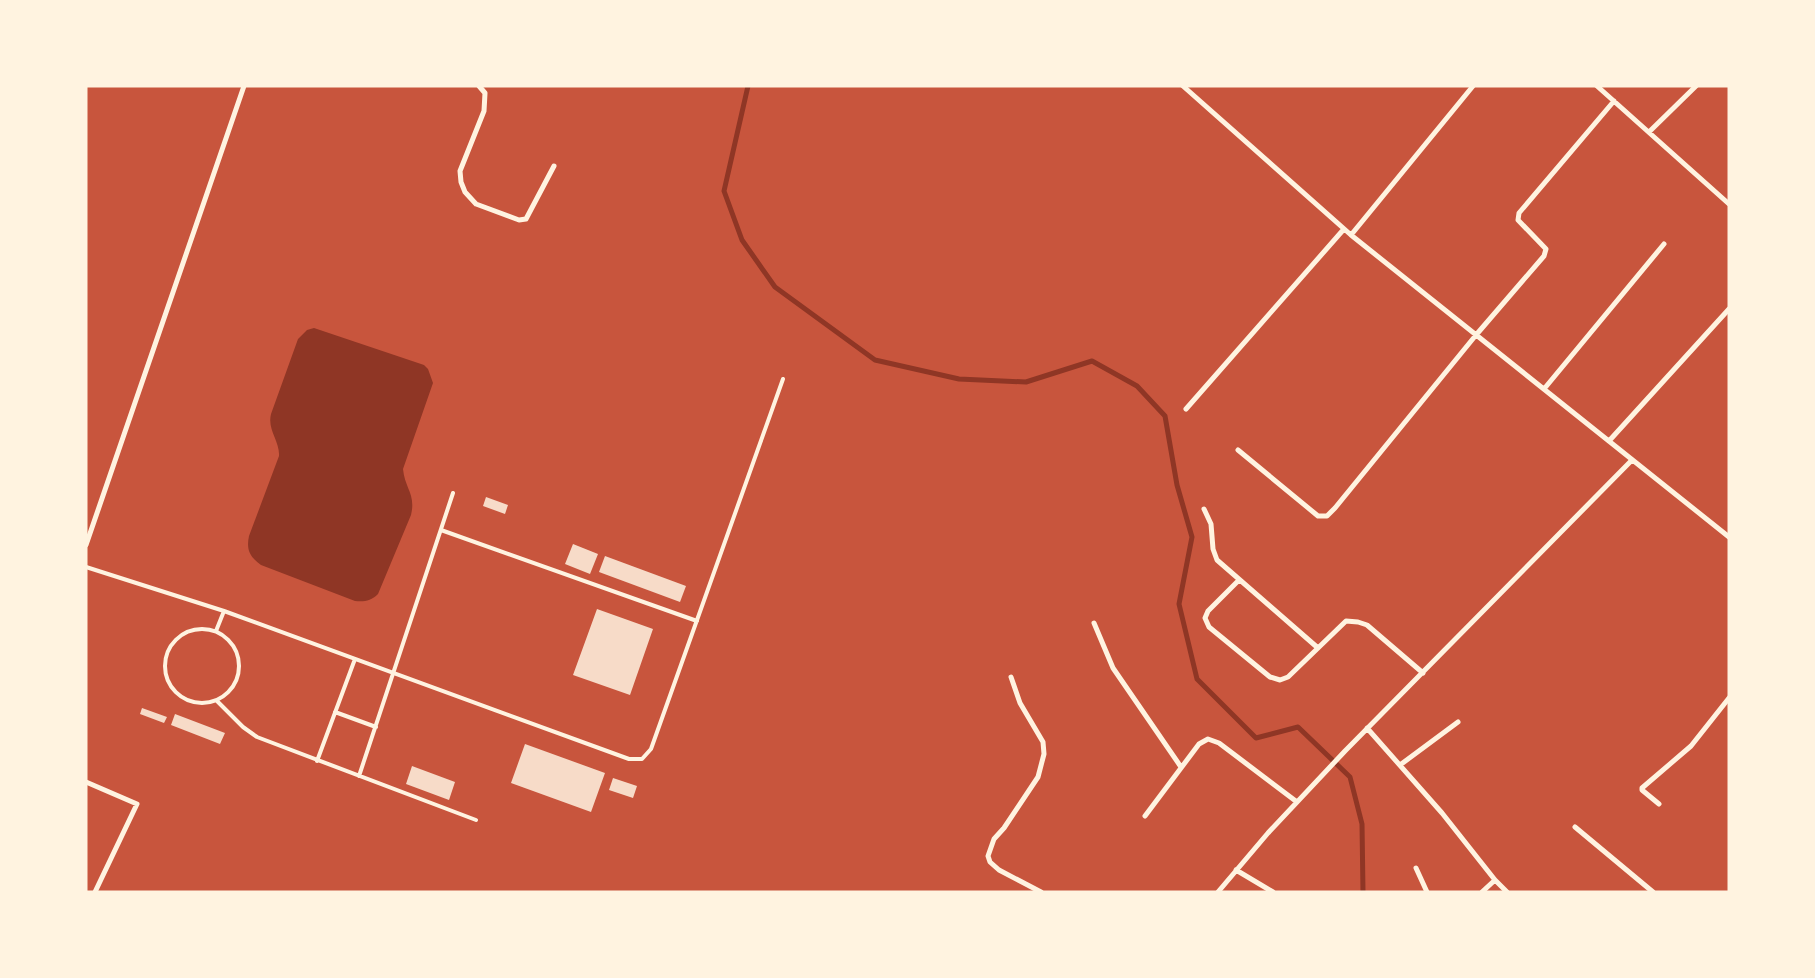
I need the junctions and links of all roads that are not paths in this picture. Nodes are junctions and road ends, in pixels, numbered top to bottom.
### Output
1 (244, 86) edge
2 (478, 86) edge
3 (1183, 86) edge
4 (1473, 86) edge
5 (1597, 86) edge
6 (1696, 86) edge
7 (1614, 101) junction
8 (1649, 132) junction
9 (554, 166) dead end
10 (1729, 204) edge
11 (1344, 229) junction
12 (1351, 235) junction
13 (1664, 244) dead end
14 (1729, 309) edge
15 (1476, 334) junction
16 (782, 379) dead end
17 (1544, 389) junction
18 (1186, 408) dead end
19 (1609, 441) junction
20 (1238, 450) dead end
21 (1632, 460) junction
22 (453, 492) dead end
23 (1204, 509) dead end
24 (441, 530) junction
25 (1729, 537) edge
26 (86, 546) edge
27 (86, 567) edge
28 (1239, 580) junction
29 (224, 611) junction
30 (698, 621) junction
31 (1094, 623) dead end
32 (216, 631) junction
33 (1318, 648) junction
34 (355, 659) junction
35 (393, 673) junction
36 (1423, 673) junction
37 (1011, 678) dead end
38 (1729, 698) edge
39 (217, 701) junction
40 (335, 712) junction
41 (1458, 722) dead end
42 (376, 727) junction
43 (1367, 728) junction
44 (317, 761) junction
45 (1400, 765) junction
46 (1181, 768) junction
47 (359, 776) junction
48 (86, 782) edge
49 (1297, 802) junction
50 (1659, 804) dead end
51 (1145, 816) dead end
52 (476, 820) dead end
53 (1574, 826) dead end
54 (1416, 868) dead end
55 (1236, 870) junction
56 (1495, 880) junction
57 (95, 892) edge
58 (1041, 892) edge
59 (1218, 892) edge
60 (1273, 892) edge
61 (1427, 892) edge
62 (1482, 892) edge
63 (1507, 892) edge
64 (1653, 892) edge

1 - 26 street
2 - 9 street
3 - 11 street
4 - 12 street
5 - 7 street
6 - 8 street
7 - 8 street
7 - 15 street
8 - 10 street
11 - 12 street
11 - 18 street
12 - 15 street
13 - 17 street
14 - 19 street
15 - 17 street
15 - 20 street
16 - 30 lane
17 - 19 street
19 - 21 street
21 - 25 street
21 - 36 street
22 - 24 lane
23 - 28 street
24 - 30 lane
24 - 35 lane
27 - 29 lane
28 - 33 street
28 - 33 street
29 - 32 lane
29 - 34 lane
30 - 35 lane
31 - 46 street
32 - 39 lane
32 - 39 lane
33 - 36 street
34 - 35 lane
34 - 40 lane
35 - 42 lane
36 - 43 street
37 - 58 street
38 - 50 street
39 - 44 lane
40 - 42 lane
40 - 44 lane
41 - 45 street
42 - 47 lane
43 - 45 street
43 - 49 street
44 - 47 lane
45 - 56 street
46 - 49 street
46 - 51 street
47 - 52 lane
48 - 57 street
49 - 55 street
53 - 64 street
54 - 61 street
55 - 59 street
55 - 60 street
56 - 62 street
56 - 63 street

